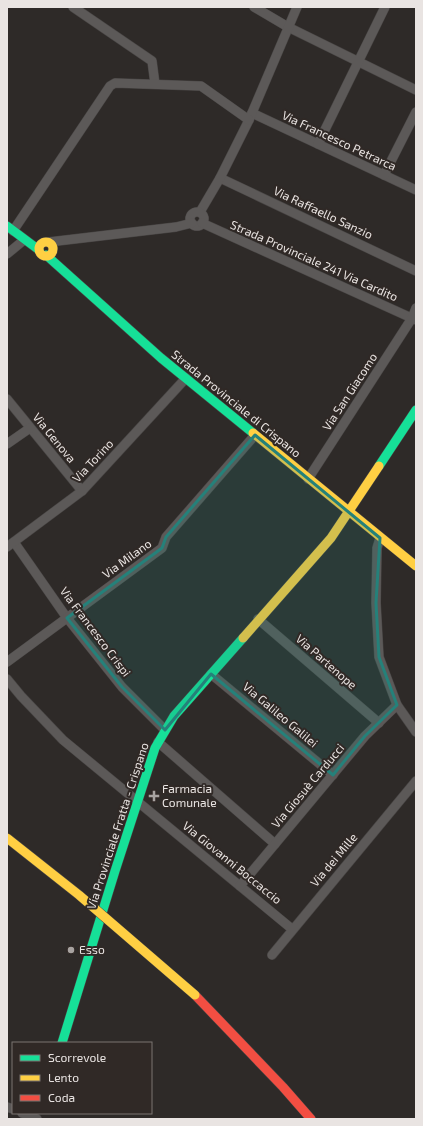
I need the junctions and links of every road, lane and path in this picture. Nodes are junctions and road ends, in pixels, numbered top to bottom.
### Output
1 (73, 7) edge
2 (254, 7) edge
3 (297, 7) edge
4 (384, 7) edge
5 (288, 27) junction
6 (358, 61) junction
7 (155, 84) junction
8 (416, 90) edge
9 (416, 112) edge
10 (250, 116) junction
11 (318, 144) junction
12 (384, 175) junction
13 (220, 178) junction
14 (416, 190) edge
15 (200, 212) junction
16 (192, 223) junction
17 (202, 223) junction
18 (10, 229) edge
19 (24, 240) junction
20 (49, 242) joint
21 (42, 253) junction
22 (7, 254) edge
23 (416, 271) edge
24 (416, 308) edge
25 (414, 319) edge
26 (186, 378) junction
27 (7, 400) edge
28 (416, 410) edge
29 (30, 428) junction
30 (255, 435) junction
31 (7, 444) edge
32 (308, 478) junction
33 (82, 491) junction
34 (348, 512) junction
35 (380, 538) junction
36 (10, 545) edge
37 (416, 566) edge
38 (67, 618) junction
39 (258, 620) junction
40 (7, 662) edge
41 (211, 674) junction
42 (7, 679) edge
43 (397, 705) junction
44 (379, 723) junction
45 (165, 730) junction
46 (416, 732) edge
47 (158, 742) junction
48 (333, 775) junction
49 (416, 781) edge
50 (138, 801) junction
51 (7, 838) edge
52 (275, 844) junction
53 (240, 886) junction
54 (292, 929) junction
55 (272, 955) dead end
56 (62, 1042) edge
57 (24, 1114) edge
58 (37, 1119) edge
59 (310, 1119) edge

1 - 7 street
2 - 5 street
3 - 5 street
4 - 6 street
5 - 6 street
5 - 10 street
6 - 8 street
6 - 11 street
7 - 10 street, Via Francesco Petrarca
7 - 18 street, Via Francesco Petrarca
9 - 12 street
10 - 11 street, Via Francesco Petrarca
10 - 13 street
11 - 12 street, Via Francesco Petrarca
12 - 14 street, Via Francesco Petrarca
13 - 15 street
13 - 23 street, Via Raffaello Sanzio
15 - 16 street
15 - 17 street
16 - 17 street
16 - 20 street
17 - 25 street, Strada Provinciale 241 Via Cardito
18 - 19 main road, Strada Provinciale di Crispano
19 - 21 main road, Strada Provinciale di Crispano
19 - 22 street
20 - 21 main road
21 - 26 main road, Strada Provinciale di Crispano
24 - 25 street, Via San Giacomo
25 - 32 street, Via San Giacomo
26 - 30 main road, Strada Provinciale di Crispano
26 - 33 street, Via Torino
27 - 29 street, Via Genova
28 - 34 main road, Via Provinciale Fratta - Crispano
29 - 31 street
29 - 33 street, Via Genova
30 - 32 main road, Strada Provinciale di Crispano
30 - 38 street, Via Milano
32 - 34 main road, Strada Provinciale di Crispano
33 - 36 street, Via Torino
34 - 35 main road, Strada Provinciale di Crispano
34 - 39 main road, Via Provinciale Fratta - Crispano
35 - 37 main road, Strada Provinciale di Crispano
35 - 43 street
36 - 38 street, Via Francesco Crispi
38 - 40 street, Via Milano
38 - 45 street, Via Francesco Crispi
39 - 41 main road, Via Provinciale Fratta - Crispano
39 - 44 street, Via Partenope
41 - 45 main road, Via Provinciale Fratta - Crispano
41 - 48 street, Via Galileo Galilei
42 - 50 street, Via Giovanni Boccaccio
43 - 44 street, Via Giosuè Carducci
43 - 46 street
44 - 48 street, Via Giosuè Carducci
45 - 47 main road, Via Provinciale Fratta - Crispano
47 - 50 main road, Via Provinciale Fratta - Crispano
47 - 52 street
48 - 52 street, Via Giosuè Carducci
49 - 54 street, Via dei Mille
50 - 53 street, Via Giovanni Boccaccio
50 - 56 main road, Via Provinciale Fratta - Crispano
51 - 59 main road, bridge
52 - 53 street, Via Giosuè Carducci
53 - 54 street, Via Giovanni Boccaccio
54 - 55 street, Via dei Mille
57 - 58 street

